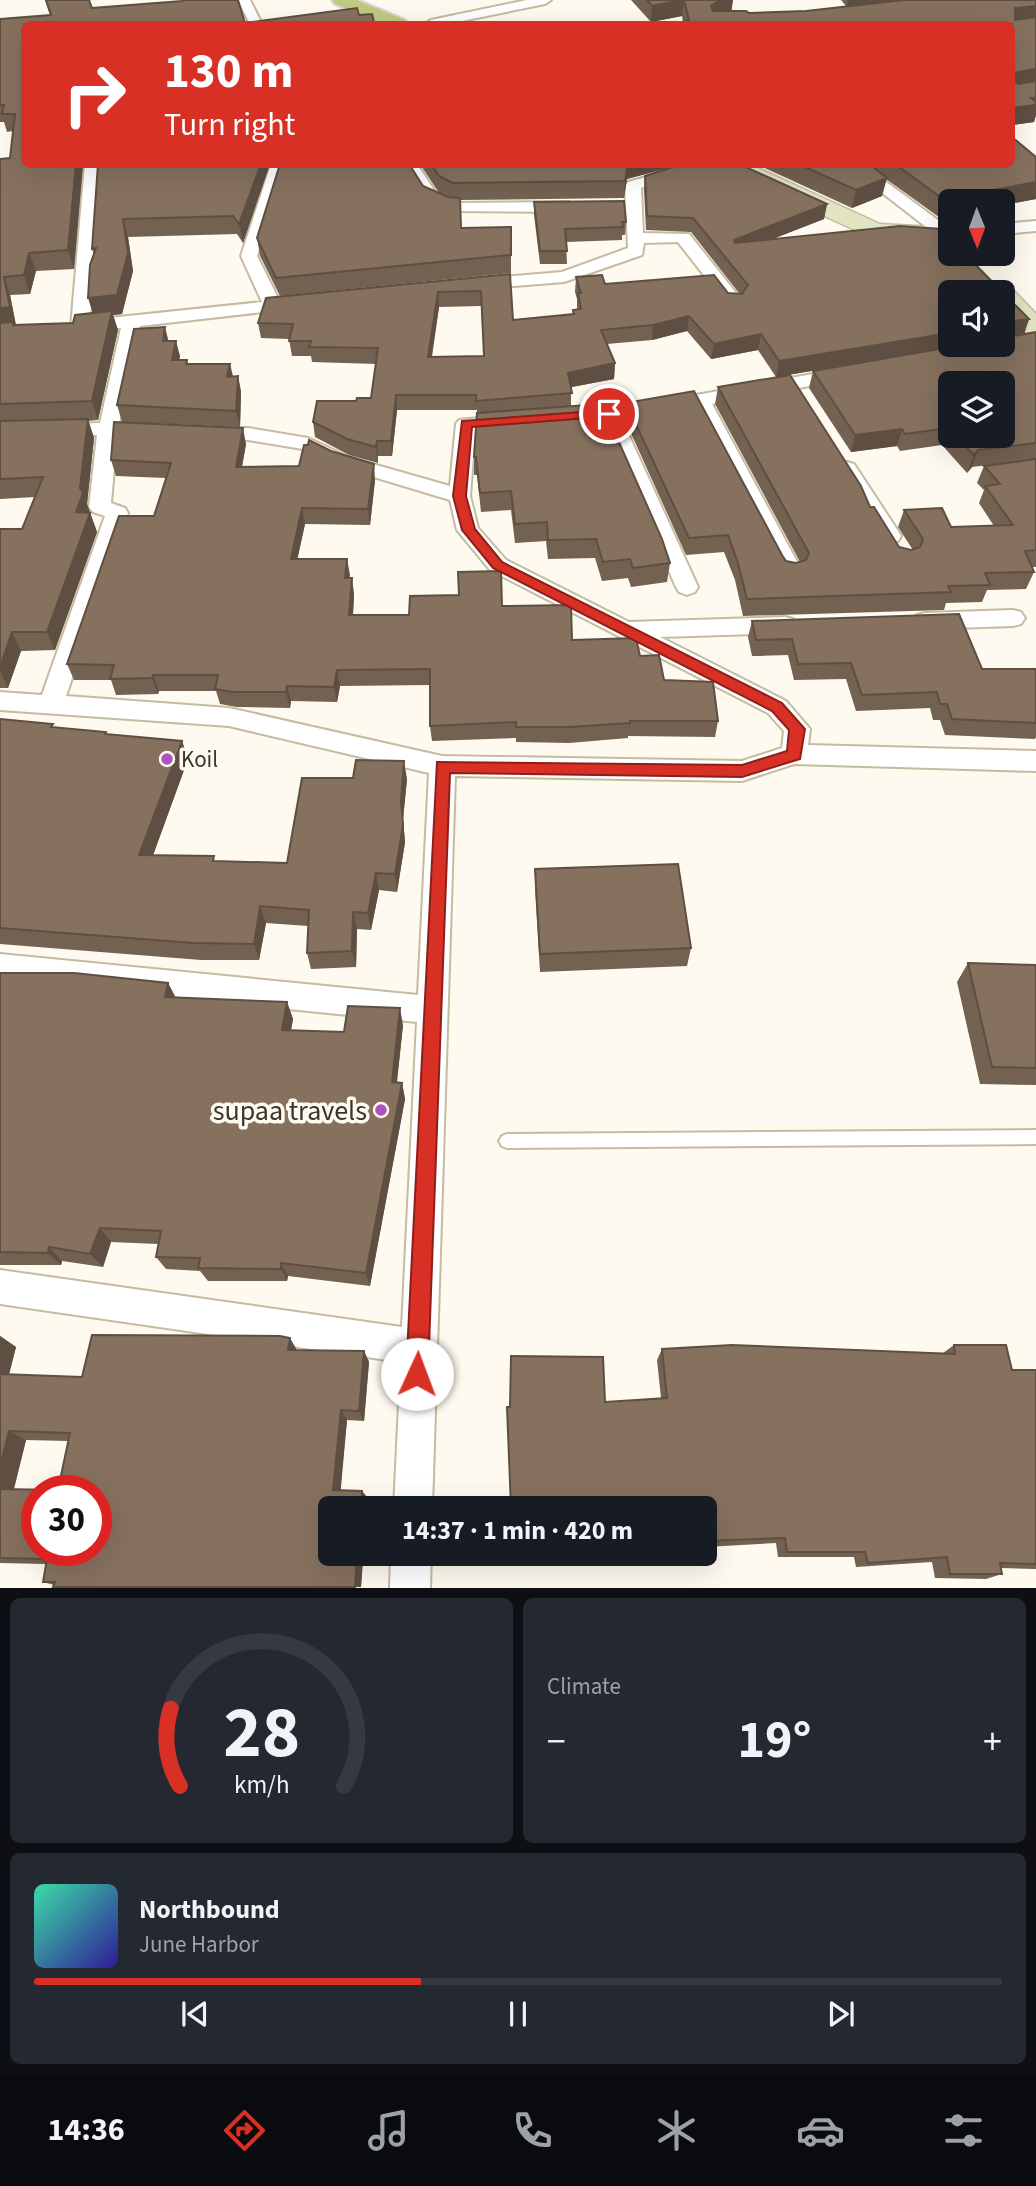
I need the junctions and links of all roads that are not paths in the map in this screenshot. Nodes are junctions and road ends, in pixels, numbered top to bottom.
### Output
1 (244, 0) edge
2 (467, 0) edge
3 (545, 0) edge
4 (342, 2) edge
5 (475, 15) junction
6 (254, 21) edge
7 (366, 21) edge
8 (390, 21) edge
9 (446, 21) edge
10 (93, 168) edge
11 (278, 168) edge
12 (412, 168) edge
13 (698, 168) edge
14 (739, 168) edge
15 (857, 168) edge
16 (582, 207) edge
17 (1036, 226) edge
18 (1015, 228) edge
19 (938, 229) edge
20 (938, 235) edge
21 (635, 238) junction
22 (982, 273) edge
23 (989, 280) edge
24 (456, 285) edge
25 (312, 302) edge
26 (734, 302) edge
27 (273, 306) junction
28 (1015, 312) edge
29 (132, 321) junction
30 (1032, 337) edge
31 (861, 372) edge
32 (794, 383) junction
33 (700, 400) junction
34 (809, 407) edge
35 (609, 414) junction
36 (108, 429) junction
37 (0, 432) edge
38 (838, 453) edge
39 (459, 496) junction
40 (904, 558) edge
41 (791, 571) edge
42 (687, 587) dead end
43 (1013, 618) dead end
44 (902, 622) edge
45 (806, 625) edge
46 (626, 630) junction
47 (0, 701) edge
48 (51, 705) junction
49 (794, 754) junction
50 (1036, 761) edge
51 (442, 766) junction
52 (0, 967) edge
53 (432, 1010) junction
54 (1036, 1137) edge
55 (507, 1141) dead end
56 (0, 1287) edge
57 (418, 1347) junction
58 (413, 1496) edge
59 (411, 1566) edge
60 (410, 1587) edge

1 - 6 street
2 - 5 street
3 - 5 street
4 - 7 main road
4 - 8 main road
5 - 9 street
10 - 29 street
11 - 27 street
12 - 16 street
13 - 21 street
14 - 20 street
15 - 19 street
17 - 18 street
21 - 24 street
21 - 26 street
22 - 23 street
25 - 27 street
27 - 29 street
28 - 30 street
29 - 36 street
31 - 32 street
32 - 33 street
32 - 34 street
33 - 35 street
33 - 41 street
35 - 39 street
35 - 42 street
36 - 37 street
36 - 39 street
36 - 48 street
38 - 40 street
39 - 46 street
43 - 44 street
45 - 46 street
46 - 49 street
47 - 48 street
48 - 51 street
49 - 50 street
49 - 51 street
51 - 53 street
52 - 53 street
53 - 57 street
54 - 55 lane
56 - 57 street
57 - 58 street
59 - 60 street

